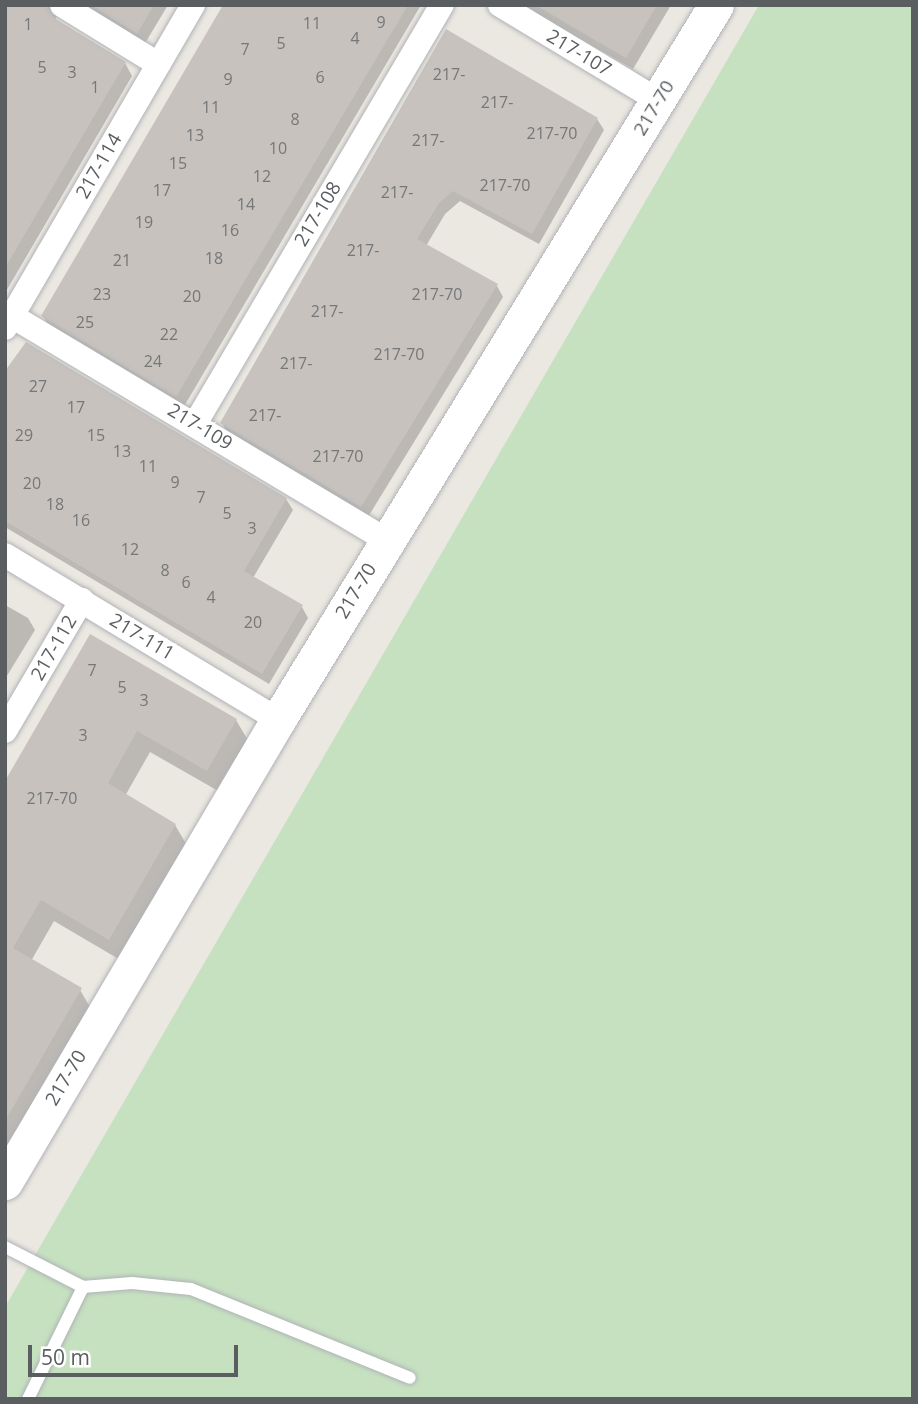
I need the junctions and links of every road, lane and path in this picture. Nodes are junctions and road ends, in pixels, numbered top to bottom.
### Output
1 (62, 5) edge
2 (193, 5) edge
3 (442, 5) edge
4 (499, 5) edge
5 (716, 5) edge
6 (158, 64) junction
7 (659, 101) junction
8 (9, 322) edge
9 (195, 424) junction
10 (387, 540) junction
11 (5, 555) edge
12 (82, 600) junction
13 (278, 720) junction
14 (5, 731) edge
15 (11, 1160) edge
16 (5, 1247) edge
17 (83, 1287) junction
18 (410, 1378) dead end
19 (28, 1399) edge

1 - 6 street
2 - 6 street, 217-114
3 - 9 street, 217-108
4 - 7 street, 217-107
5 - 7 street, 217-70
6 - 8 street, 217-114
7 - 10 street, 217-70
8 - 9 street, 217-109
9 - 10 street, 217-109
10 - 13 street, 217-70
11 - 12 street, 217-111
12 - 13 street, 217-111
12 - 14 street, 217-112
13 - 15 street, 217-70
16 - 17 lane
17 - 18 lane
17 - 19 lane

